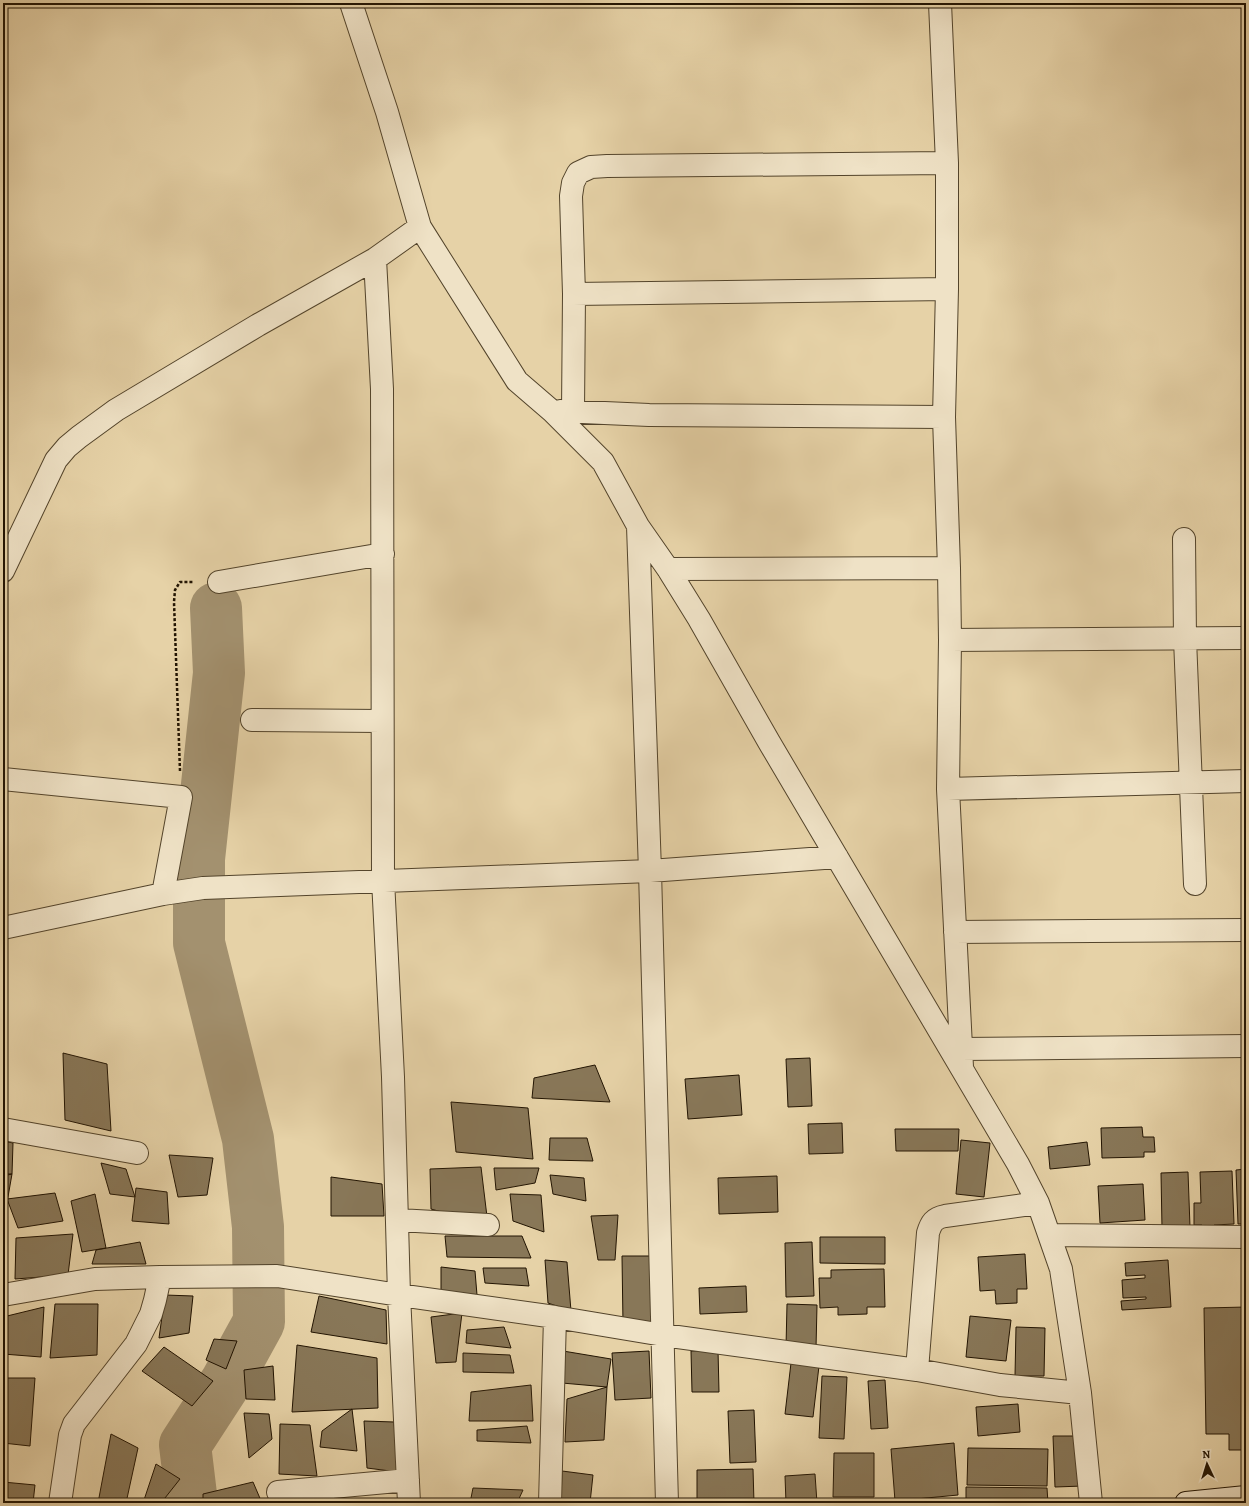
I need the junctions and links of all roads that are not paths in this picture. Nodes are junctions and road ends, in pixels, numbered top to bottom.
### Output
1 (351, 3) edge
2 (940, 3) edge
3 (947, 164) junction
4 (420, 228) junction
5 (375, 259) junction
6 (947, 289) junction
7 (574, 294) junction
8 (563, 411) junction
9 (944, 417) junction
10 (638, 526) junction
11 (1184, 538) dead end
12 (383, 554) junction
13 (949, 568) junction
14 (668, 569) junction
15 (3, 571) edge
16 (219, 582) road end
17 (1246, 638) edge
18 (950, 640) junction
19 (1185, 640) junction
20 (252, 720) dead end
21 (382, 721) junction
22 (3, 779) edge
23 (1246, 781) edge
24 (1191, 782) junction
25 (948, 789) junction
26 (837, 857) junction
27 (650, 871) junction
28 (383, 880) junction
29 (1195, 884) dead end
30 (169, 894) junction
31 (3, 928) edge
32 (1246, 930) edge
33 (955, 932) junction
34 (1246, 1046) edge
35 (962, 1059) junction
36 (3, 1129) edge
37 (137, 1153) dead end
38 (1038, 1203) junction
39 (398, 1220) junction
40 (488, 1225) dead end
41 (1050, 1234) junction
42 (1246, 1237) edge
43 (160, 1277) junction
44 (3, 1295) edge
45 (400, 1295) junction
46 (556, 1317) junction
47 (663, 1336) junction
48 (917, 1370) junction
49 (1080, 1392) junction
50 (408, 1480) junction
51 (278, 1492) dead end
52 (1246, 1497) edge
53 (60, 1503) edge
54 (409, 1503) edge
55 (550, 1503) edge
56 (667, 1503) edge
57 (1091, 1503) edge
58 (1186, 1503) edge

1 - 4 street
2 - 3 street
3 - 6 street
3 - 7 street
4 - 5 street
4 - 8 street
5 - 12 street
5 - 15 street
6 - 7 street
6 - 9 street
7 - 8 street
8 - 9 street
8 - 10 street
9 - 13 street
10 - 14 street
10 - 27 street
11 - 19 street
12 - 16 street
12 - 21 street
13 - 14 street
13 - 18 street
14 - 26 street
17 - 19 street
18 - 19 street
18 - 25 street
19 - 24 street
20 - 21 street
21 - 28 street
22 - 30 street
23 - 24 street
24 - 25 street
24 - 29 street
25 - 33 street
26 - 27 street
26 - 35 street
27 - 28 street
27 - 47 street
28 - 30 street
28 - 39 street
30 - 31 street
32 - 33 street
33 - 35 street
34 - 35 street
35 - 38 street
36 - 37 street
38 - 41 street
38 - 48 street
39 - 40 street
39 - 45 street
41 - 42 street
41 - 49 street
43 - 44 street
43 - 45 street
43 - 53 street
45 - 46 street
45 - 50 street
46 - 47 street
46 - 55 street
47 - 48 street
47 - 56 street
48 - 49 street
49 - 57 street
50 - 51 street
50 - 54 street
52 - 58 street

